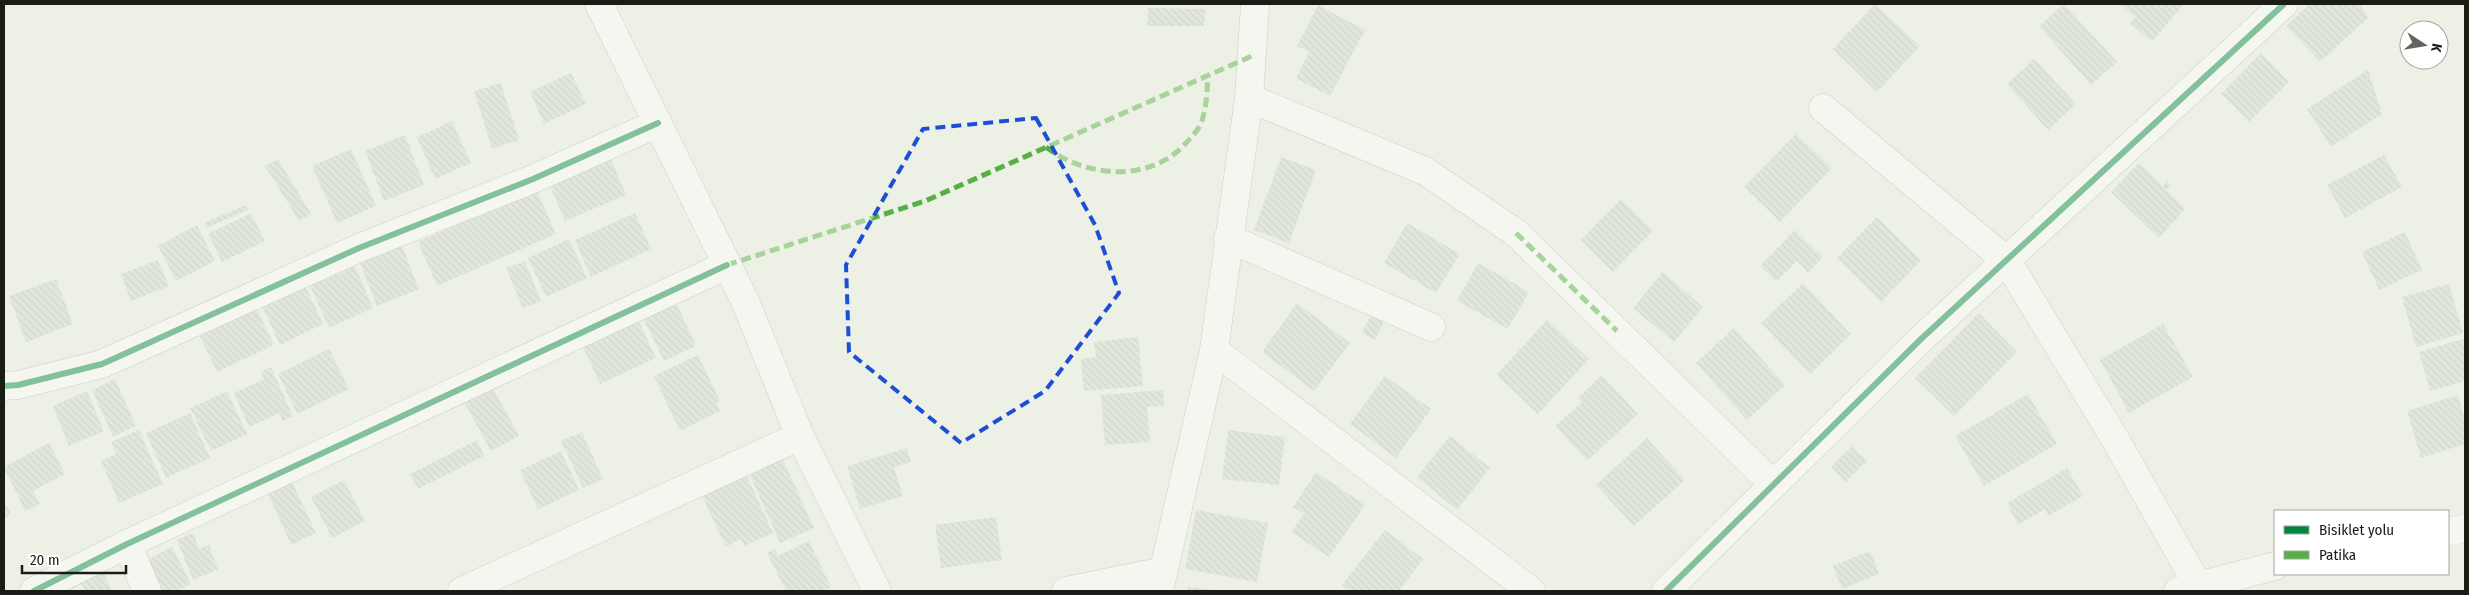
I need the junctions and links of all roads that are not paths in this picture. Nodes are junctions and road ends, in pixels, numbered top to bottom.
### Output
1 (599, 4) edge
2 (1255, 4) edge
3 (2284, 4) edge
4 (1249, 98) junction
5 (1823, 108) dead end
6 (658, 123) junction
7 (1228, 238) junction
8 (2007, 261) junction
9 (727, 265) junction
10 (1431, 327) dead end
11 (1214, 350) junction
12 (4, 386) edge
13 (800, 436) junction
14 (1773, 484) junction
15 (2465, 528) edge
16 (2449, 532) edge
17 (127, 544) junction
18 (2274, 566) edge
19 (1162, 581) edge
20 (2188, 589) edge
21 (34, 591) edge
22 (148, 591) edge
23 (462, 591) edge
24 (877, 591) edge
25 (1066, 591) edge
26 (1531, 591) edge
27 (1666, 591) edge

1 - 6 street
2 - 4 street
3 - 8 street
4 - 7 street
4 - 14 street
5 - 8 street
6 - 9 street
6 - 12 street
7 - 10 street
7 - 11 street
8 - 14 street
8 - 20 street
9 - 13 street
9 - 17 street
11 - 19 street
11 - 26 street
13 - 23 street
13 - 24 street
14 - 27 street
15 - 16 street
17 - 21 street
17 - 22 street
18 - 20 street
19 - 25 street

